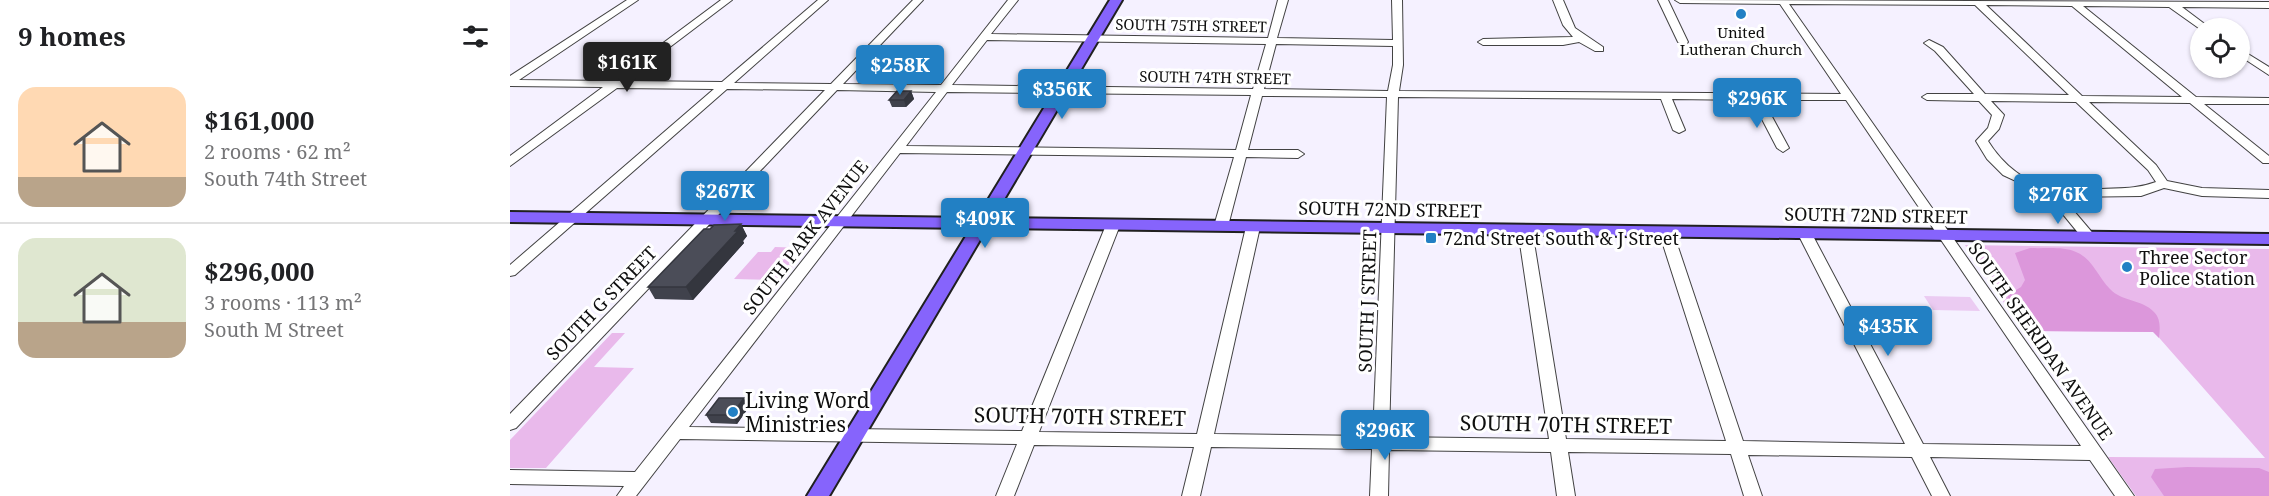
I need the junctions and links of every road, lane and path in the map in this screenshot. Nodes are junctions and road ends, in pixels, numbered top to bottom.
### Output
1 (633, 0) edge
2 (727, 0) edge
3 (823, 0) edge
4 (918, 0) edge
5 (1013, 0) edge
6 (1116, 0) edge
7 (1283, 0) edge
8 (1397, 0) edge
9 (1558, 0) edge
10 (1663, 0) edge
11 (1680, 0) edge
12 (1782, 0) edge
13 (1878, 1) edge
14 (1976, 1) edge
15 (2072, 2) edge
16 (2169, 2) edge
17 (2264, 5) edge
18 (2192, 18) edge
19 (984, 38) junction
20 (1092, 39) junction
21 (1579, 39) junction
22 (1271, 41) junction
23 (1483, 42) dead end
24 (1683, 42) dead end
25 (1398, 43) junction
26 (1929, 43) dead end
27 (1599, 49) dead end
28 (2250, 59) edge
29 (2269, 72) edge
30 (510, 82) edge
31 (615, 84) junction
32 (725, 86) junction
33 (835, 87) junction
34 (944, 88) junction
35 (1062, 90) junction
36 (1257, 92) junction
37 (1393, 94) junction
38 (1665, 95) junction
39 (1756, 96) junction
40 (1847, 96) junction
41 (1927, 97) dead end
42 (1984, 97) junction
43 (2078, 99) junction
44 (2193, 100) junction
45 (2269, 101) edge
46 (1679, 130) dead end
47 (1783, 148) dead end
48 (897, 149) junction
49 (1024, 150) junction
50 (1241, 153) junction
51 (1298, 154) dead end
52 (2268, 160) edge
53 (510, 162) edge
54 (2163, 184) junction
55 (2052, 193) junction
56 (2269, 194) edge
57 (510, 218) edge
58 (572, 218) junction
59 (706, 220) junction
60 (840, 222) junction
61 (981, 223) junction
62 (1113, 225) junction
63 (1221, 226) junction
64 (1253, 227) junction
65 (1387, 228) junction
66 (1525, 230) junction
67 (1666, 232) junction
68 (1805, 234) junction
69 (1944, 235) junction
70 (2089, 237) junction
71 (2269, 240) edge
72 (510, 272) edge
73 (510, 424) edge
74 (675, 433) junction
75 (854, 436) junction
76 (1028, 438) junction
77 (1203, 441) junction
78 (1381, 444) junction
79 (1558, 446) junction
80 (1738, 449) junction
81 (1917, 451) junction
82 (2096, 453) junction
83 (510, 477) edge
84 (639, 479) junction
85 (626, 496) edge
86 (818, 496) edge
87 (1005, 496) edge
88 (1191, 496) edge
89 (1379, 496) edge
90 (1566, 496) edge
91 (1753, 496) edge
92 (1941, 496) edge
93 (2126, 496) edge

1 - 30 street
2 - 31 street
3 - 32 street
4 - 33 street, SOUTH G STREET
5 - 19 street, SOUTH PARK AVENUE
6 - 20 main road
7 - 22 street
8 - 25 street, SOUTH J STREET
9 - 21 street
10 - 24 street
11 - 12 street
12 - 13 street
12 - 40 street, SOUTH SHERIDAN AVENUE
13 - 14 street
14 - 15 street
14 - 43 street
15 - 16 street
15 - 44 street
16 - 17 street
16 - 18 street
19 - 20 street, SOUTH 75TH STREET
19 - 34 street, SOUTH PARK AVENUE
20 - 22 street, SOUTH 75TH STREET
20 - 35 main road
21 - 23 street
21 - 27 street
22 - 25 street, SOUTH 75TH STREET
22 - 36 street
25 - 37 street, SOUTH J STREET
26 - 42 street
28 - 29 street
30 - 31 street, SOUTH 74TH STREET
31 - 32 street, SOUTH 74TH STREET
31 - 53 street
32 - 33 street, SOUTH 74TH STREET
32 - 58 street
33 - 34 street, SOUTH 74TH STREET
33 - 59 street, SOUTH G STREET
34 - 35 street, SOUTH 74TH STREET
34 - 48 street, SOUTH PARK AVENUE
35 - 36 street, SOUTH 74TH STREET
35 - 49 main road
36 - 37 street, SOUTH 74TH STREET
36 - 50 street
37 - 38 street, SOUTH 74TH STREET
37 - 65 street, SOUTH J STREET
38 - 39 street, SOUTH 74TH STREET
38 - 46 street
39 - 40 street, SOUTH 74TH STREET
39 - 47 street
40 - 69 street, SOUTH SHERIDAN AVENUE
41 - 42 street
42 - 43 street
42 - 55 street
43 - 44 street
43 - 54 street
44 - 45 street
44 - 52 street
48 - 49 street
48 - 60 street, SOUTH PARK AVENUE
49 - 50 street
49 - 61 main road
50 - 51 street
50 - 63 street
54 - 55 street
54 - 56 street
55 - 70 street
57 - 58 main road, SOUTH 72ND STREET
58 - 59 main road, SOUTH 72ND STREET
58 - 72 street
59 - 60 main road, SOUTH 72ND STREET
59 - 73 street, SOUTH G STREET
60 - 61 main road, SOUTH 72ND STREET
60 - 74 street, SOUTH PARK AVENUE
61 - 62 main road, SOUTH 72ND STREET
61 - 75 main road
62 - 63 main road, SOUTH 72ND STREET
62 - 76 street
63 - 64 main road, SOUTH 72ND STREET
64 - 65 main road, SOUTH 72ND STREET
64 - 77 street
65 - 66 main road, SOUTH 72ND STREET
65 - 78 street, SOUTH J STREET
66 - 67 main road, SOUTH 72ND STREET
66 - 79 street
67 - 68 main road, SOUTH 72ND STREET
67 - 80 street
68 - 69 main road, SOUTH 72ND STREET
68 - 81 street
69 - 70 main road, SOUTH 72ND STREET
69 - 82 street, SOUTH SHERIDAN AVENUE
70 - 71 main road, SOUTH 72ND STREET
74 - 75 street, SOUTH 70TH STREET
74 - 84 street, SOUTH PARK AVENUE
75 - 76 street, SOUTH 70TH STREET
75 - 86 main road
76 - 77 street, SOUTH 70TH STREET
76 - 87 street
77 - 78 street, SOUTH 70TH STREET
77 - 88 street
78 - 79 street, SOUTH 70TH STREET
78 - 89 street, SOUTH J STREET
79 - 80 street, SOUTH 70TH STREET
79 - 90 street
80 - 81 street, SOUTH 70TH STREET
80 - 91 street
81 - 82 street, SOUTH 70TH STREET
81 - 92 street
82 - 93 street, SOUTH SHERIDAN AVENUE
83 - 84 street
84 - 85 street, SOUTH PARK AVENUE

